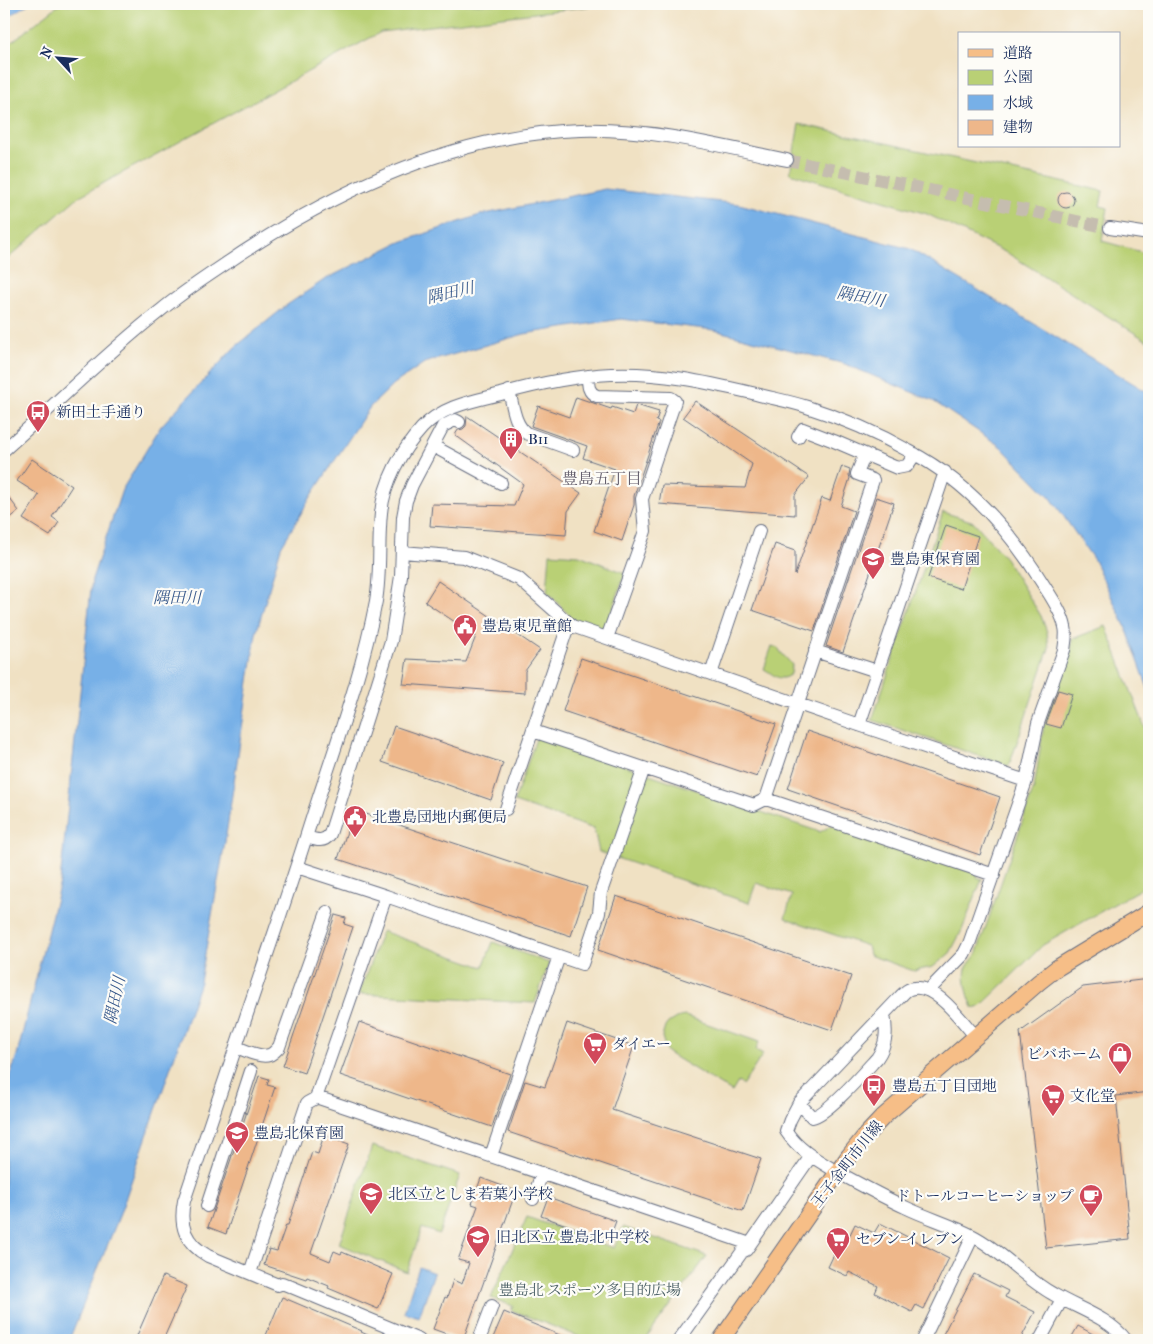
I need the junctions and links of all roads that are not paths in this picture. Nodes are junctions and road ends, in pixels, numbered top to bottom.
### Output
1 (787, 160) tunnel mouth
2 (1110, 228) tunnel mouth
3 (1149, 234) edge
4 (588, 376) junction
5 (509, 392) junction
6 (459, 422) dead end
7 (798, 437) dead end
8 (433, 446) junction
9 (4, 450) edge
10 (573, 450) dead end
11 (865, 454) junction
12 (915, 454) junction
13 (945, 472) junction
14 (501, 483) dead end
15 (759, 531) dead end
16 (402, 552) junction
17 (569, 623) junction
18 (607, 638) junction
19 (815, 651) junction
20 (877, 671) junction
21 (711, 674) junction
22 (798, 704) junction
23 (859, 725) junction
24 (533, 731) junction
25 (644, 768) junction
26 (1026, 781) junction
27 (766, 799) junction
28 (506, 809) dead end
29 (306, 837) junction
30 (297, 867) junction
31 (994, 875) junction
32 (386, 896) junction
33 (328, 912) dead end
34 (1149, 912) edge
35 (558, 956) junction
36 (929, 990) junction
37 (884, 1014) junction
38 (975, 1036) junction
39 (236, 1047) junction
40 (251, 1071) dead end
41 (316, 1098) junction
42 (799, 1104) junction
43 (204, 1141) junction
44 (226, 1148) junction
45 (491, 1156) junction
46 (811, 1156) junction
47 (838, 1172) junction
48 (542, 1173) junction
49 (532, 1199) dead end
50 (207, 1206) dead end
51 (973, 1236) junction
52 (750, 1244) junction
53 (250, 1274) junction
54 (1062, 1299) junction
55 (492, 1306) dead end
56 (419, 1340) edge
57 (479, 1340) edge
58 (679, 1340) edge
59 (721, 1340) edge
60 (923, 1340) edge
61 (1040, 1340) edge
62 (1126, 1340) edge

1 - 9 street
2 - 3 street
4 - 5 street
4 - 12 street
4 - 18 street
5 - 10 street
5 - 29 street
6 - 8 street
7 - 11 street
8 - 14 street
8 - 16 street
11 - 12 street
11 - 19 street
12 - 13 street
13 - 20 street
13 - 26 street
15 - 21 street
16 - 17 street
16 - 29 street
17 - 18 street
17 - 24 street
18 - 21 street
19 - 20 street
19 - 22 street
20 - 23 street
21 - 22 street
22 - 23 street
22 - 27 street
23 - 26 street
24 - 25 street
24 - 28 street
25 - 27 street
25 - 35 street
26 - 31 street
27 - 31 street
29 - 30 street
30 - 32 street
30 - 39 street
31 - 36 street
32 - 35 street
32 - 41 street
33 - 39 street
34 - 38 main road, 王子金町市川線
35 - 45 street
36 - 37 street
36 - 38 street
37 - 42 street
37 - 42 street
38 - 47 main road, 王子金町市川線
39 - 43 street
40 - 44 street
41 - 45 street
41 - 53 street
42 - 46 street
43 - 44 street
43 - 53 street
44 - 50 street
45 - 48 street
46 - 47 street
46 - 52 street
47 - 51 street
47 - 59 main road, 王子金町市川線
48 - 49 street
48 - 52 street
51 - 54 street
51 - 60 street
52 - 58 street
53 - 56 street
54 - 61 street
54 - 62 street
55 - 57 street

